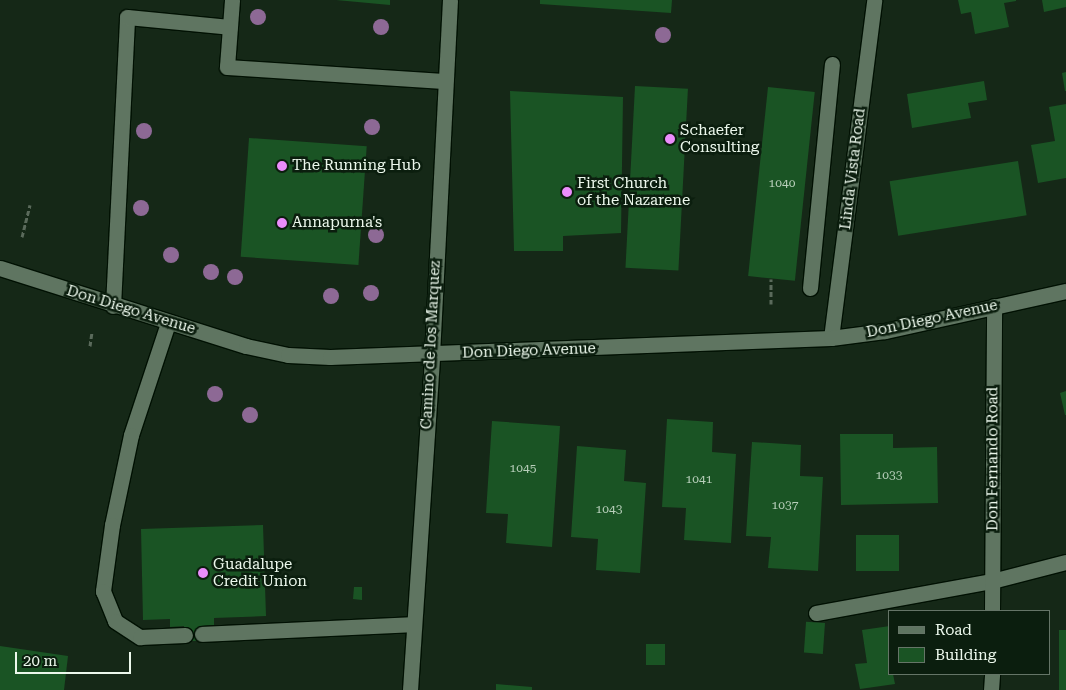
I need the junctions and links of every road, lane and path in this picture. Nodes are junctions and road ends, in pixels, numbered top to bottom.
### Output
1 (232, 0) edge
2 (450, 0) edge
3 (874, 0) edge
4 (230, 27) junction
5 (832, 64) dead end
6 (444, 81) junction
7 (30, 205) dead end
8 (22, 237) dead end
9 (0, 268) edge
10 (771, 279) dead end
11 (810, 288) dead end
12 (1066, 291) edge
13 (771, 304) dead end
14 (113, 306) junction
15 (994, 306) junction
16 (168, 323) junction
17 (92, 332) dead end
18 (831, 338) junction
19 (90, 346) dead end
20 (432, 355) junction
21 (1066, 562) edge
22 (992, 581) junction
23 (992, 610) edge
24 (816, 613) dead end
25 (414, 624) junction
26 (202, 634) dead end
27 (185, 635) dead end
28 (992, 675) edge
29 (410, 690) edge
30 (992, 690) edge

1 - 4 street
2 - 6 street, Camino de los Marquez
3 - 18 street, Linda Vista Road
4 - 6 street
4 - 14 street
5 - 11 street
6 - 20 street, Camino de los Marquez
7 - 8 path
9 - 14 street, Don Diego Avenue
10 - 13 path
12 - 15 street, Don Diego Avenue
14 - 16 street, Don Diego Avenue
15 - 18 street, Don Diego Avenue
15 - 22 street, Don Fernando Road
16 - 20 street, Don Diego Avenue
16 - 27 street
17 - 19 path
18 - 20 street, Don Diego Avenue
20 - 25 street, Camino de los Marquez
21 - 22 street
22 - 23 street, Don Fernando Road
22 - 24 street
25 - 26 street
25 - 29 street, Camino de los Marquez
28 - 30 street

